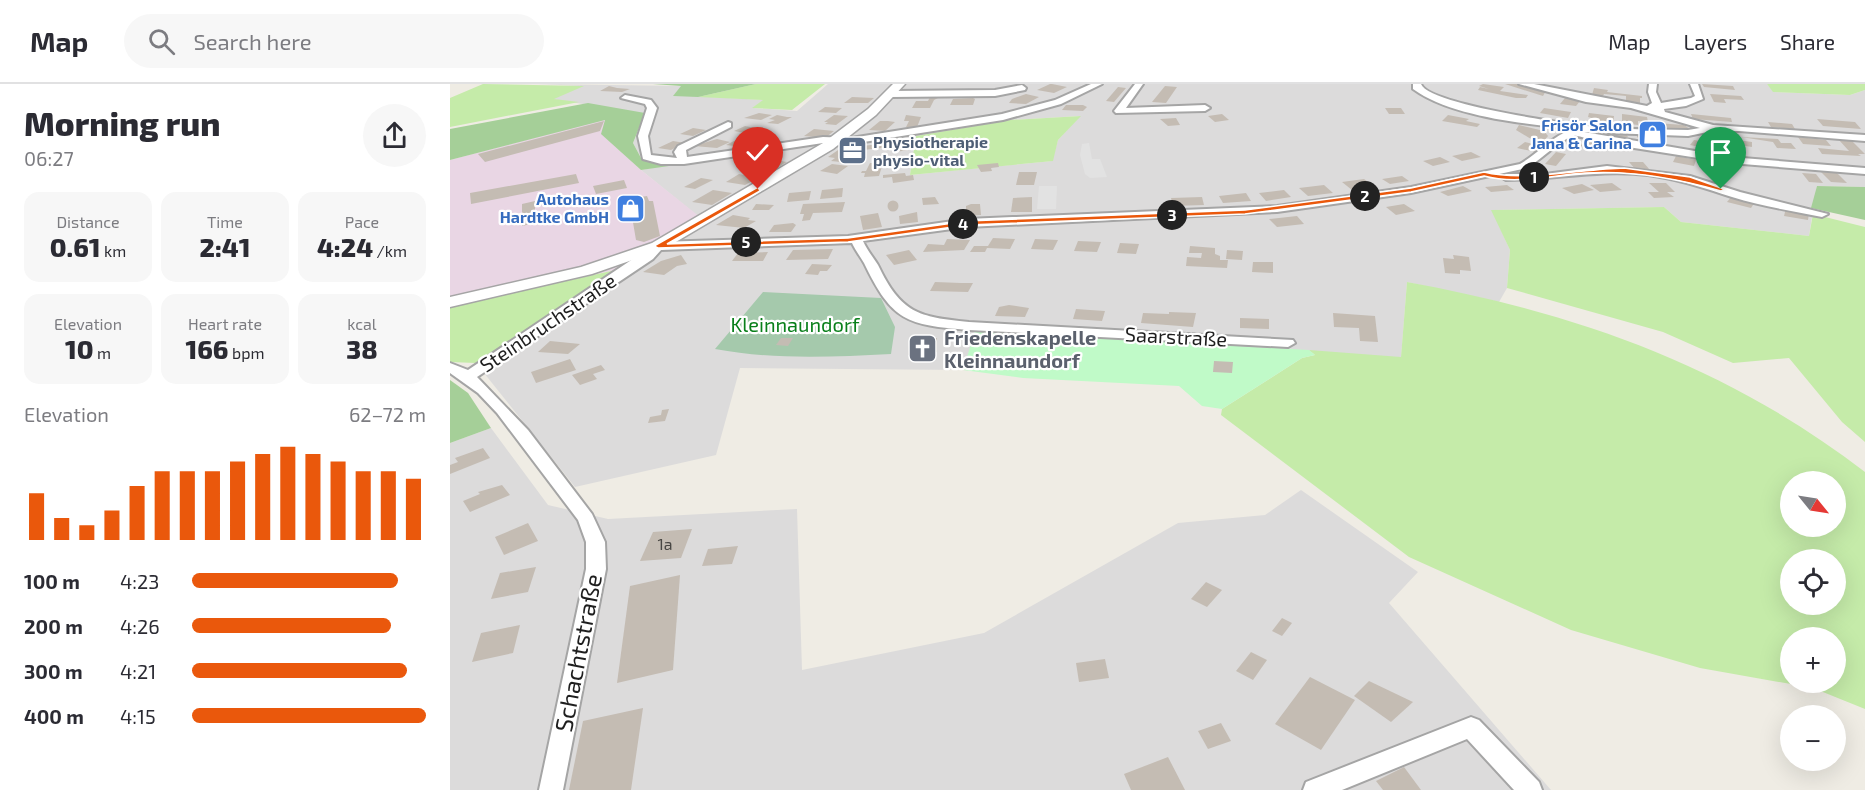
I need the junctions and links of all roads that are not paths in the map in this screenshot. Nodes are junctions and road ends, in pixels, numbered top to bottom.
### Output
1 (899, 84) edge
2 (1098, 84) edge
3 (1139, 84) edge
4 (1417, 84) edge
5 (1523, 84) edge
6 (1653, 84) edge
7 (1694, 84) edge
8 (1022, 88) dead end
9 (891, 94) junction
10 (625, 98) dead end
11 (1204, 108) dead end
12 (1660, 110) junction
13 (1548, 124) junction
14 (728, 125) dead end
15 (1712, 128) junction
16 (1597, 129) junction
17 (1574, 131) junction
18 (1562, 135) junction
19 (1865, 138) edge
20 (841, 142) junction
21 (684, 161) junction
22 (1865, 171) edge
23 (1484, 174) junction
24 (1822, 214) dead end
25 (857, 239) junction
26 (658, 246) junction
27 (450, 302) edge
28 (1288, 342) dead end
29 (450, 367) edge
30 (469, 376) junction
31 (586, 518) joint
32 (550, 790) edge
33 (1315, 790) edge
34 (1530, 790) edge

1 - 9 street
2 - 20 street
3 - 11 street
4 - 13 street
5 - 12 street
6 - 12 street
7 - 12 street
8 - 9 street
9 - 20 street
10 - 21 street
12 - 15 street
13 - 16 street
13 - 18 street
14 - 21 street
15 - 16 street
15 - 19 street
16 - 17 street
17 - 18 street
17 - 22 street
18 - 23 street
20 - 21 street
20 - 26 street
23 - 24 street
23 - 25 street
25 - 26 street
25 - 28 street, Saarstraße
26 - 27 street
26 - 30 street, Steinbruchstraße
29 - 30 street
30 - 31 street, Steinbruchstraße
31 - 32 street, Schachtstraße
33 - 34 street

